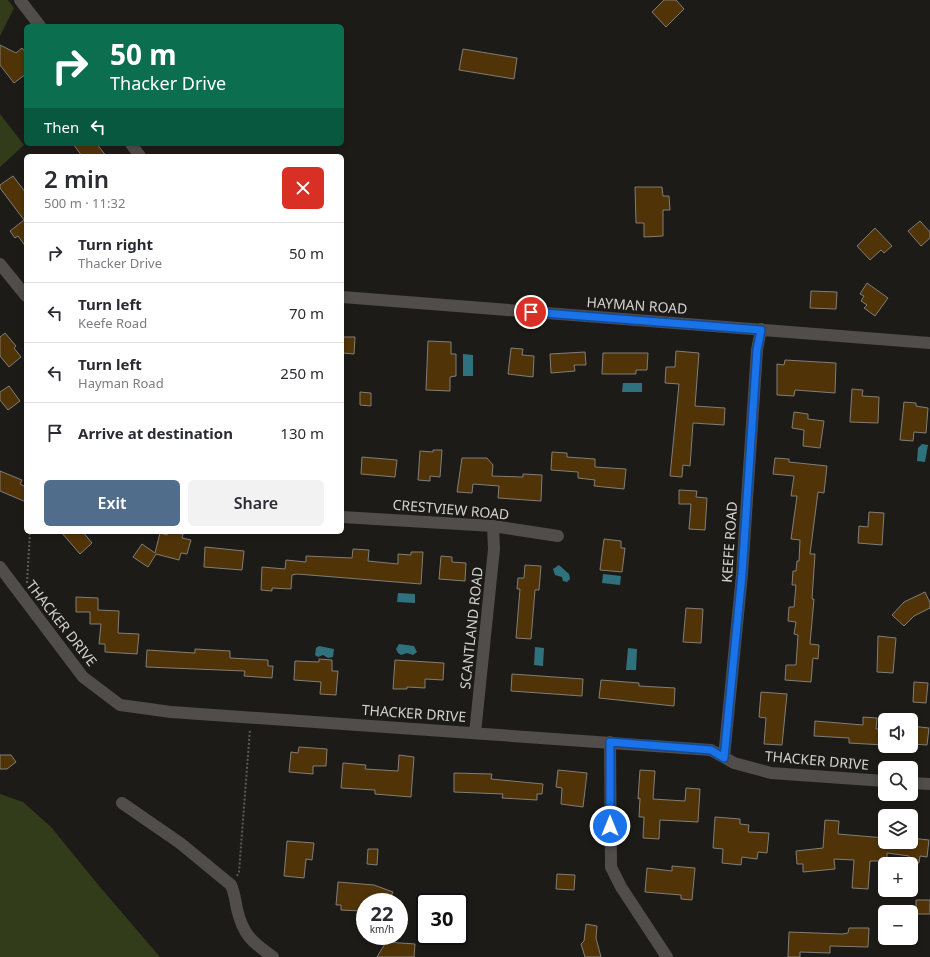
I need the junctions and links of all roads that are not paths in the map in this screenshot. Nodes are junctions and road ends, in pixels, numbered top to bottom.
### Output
1 (20, 0) edge
2 (38, 24) edge
3 (0, 264) edge
4 (24, 294) edge
5 (344, 297) edge
6 (761, 330) junction
7 (930, 343) edge
8 (344, 517) edge
9 (493, 526) junction
10 (558, 536) dead end
11 (0, 566) edge
12 (476, 732) junction
13 (610, 742) junction
14 (724, 758) junction
15 (878, 781) edge
16 (918, 783) edge
17 (930, 784) edge
18 (122, 803) dead end
19 (273, 957) edge
20 (667, 957) edge

1 - 2 street
3 - 4 street
5 - 6 street, HAYMAN ROAD
6 - 7 street, HAYMAN ROAD
6 - 14 street, KEEFE ROAD
8 - 9 street, CRESTVIEW ROAD
9 - 10 street, CRESTVIEW ROAD
9 - 12 street, SCANTLAND ROAD
11 - 12 street, THACKER DRIVE
12 - 13 street, THACKER DRIVE
13 - 14 street, THACKER DRIVE
13 - 20 street
14 - 15 street, THACKER DRIVE
16 - 17 street
18 - 19 street

